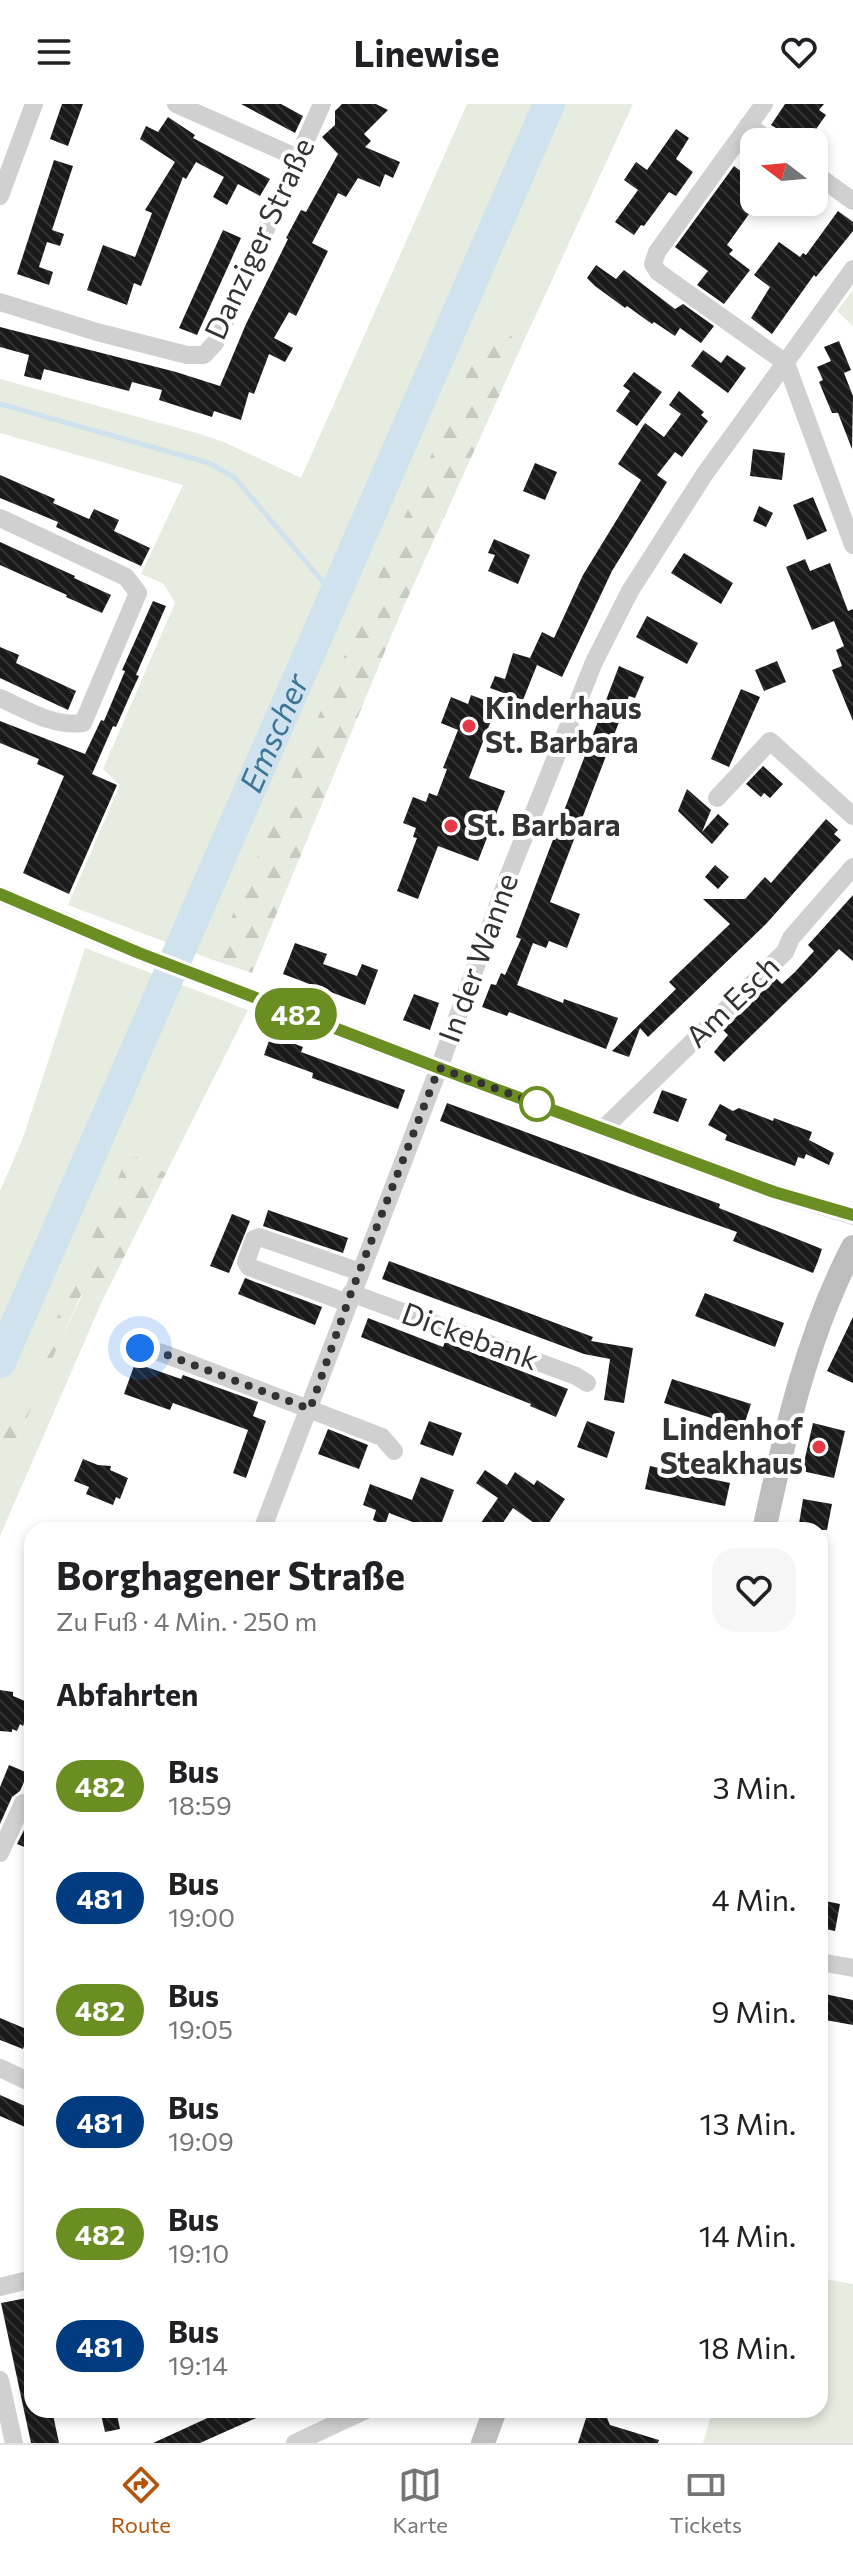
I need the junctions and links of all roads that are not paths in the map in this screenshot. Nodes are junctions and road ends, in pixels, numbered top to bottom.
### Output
1 (34, 104) edge
2 (176, 104) edge
3 (322, 104) edge
4 (764, 104) edge
5 (748, 125) junction
6 (752, 128) edge
7 (298, 158) junction
8 (828, 183) edge
9 (1, 188) edge
10 (853, 201) edge
11 (853, 269) edge
12 (0, 302) edge
13 (786, 363) junction
14 (0, 518) edge
15 (853, 545) edge
16 (0, 698) edge
17 (717, 798) dead end
18 (853, 816) edge
19 (853, 867) edge
20 (0, 894) edge
21 (439, 1068) junction
22 (603, 1129) junction
23 (853, 1216) edge
24 (853, 1247) edge
25 (360, 1272) junction
26 (350, 1298) junction
27 (140, 1348) dead end
28 (587, 1383) dead end
29 (310, 1409) junction
30 (394, 1451) dead end
31 (265, 1522) edge
32 (766, 1522) edge
33 (24, 1803) edge
34 (0, 1853) edge
35 (828, 1963) edge
36 (853, 1968) edge
37 (0, 2068) edge
38 (24, 2079) edge
39 (24, 2281) edge
40 (0, 2287) edge
41 (0, 2380) edge
42 (349, 2418) edge
43 (490, 2418) edge
44 (14, 2443) edge
45 (295, 2443) edge
46 (483, 2443) edge

1 - 9 street
2 - 7 street
3 - 7 street, Danziger Straße
4 - 5 street
5 - 6 street
5 - 13 street
7 - 12 street, Danziger Straße
8 - 10 street
11 - 13 street, In der Wanne
13 - 15 street
13 - 21 street, In der Wanne
14 - 16 street
17 - 18 street
19 - 22 street, Am Esch
20 - 21 street
21 - 22 street
21 - 25 street, In der Wanne
22 - 23 street
24 - 32 street
25 - 26 street, In der Wanne
25 - 26 street, Dickebank
26 - 28 street, Dickebank
26 - 29 street, In der Wanne
27 - 29 street
29 - 30 street
29 - 31 street, In der Wanne
33 - 34 street
35 - 36 street
37 - 38 street
39 - 40 street
41 - 44 street
42 - 45 street
43 - 46 street

